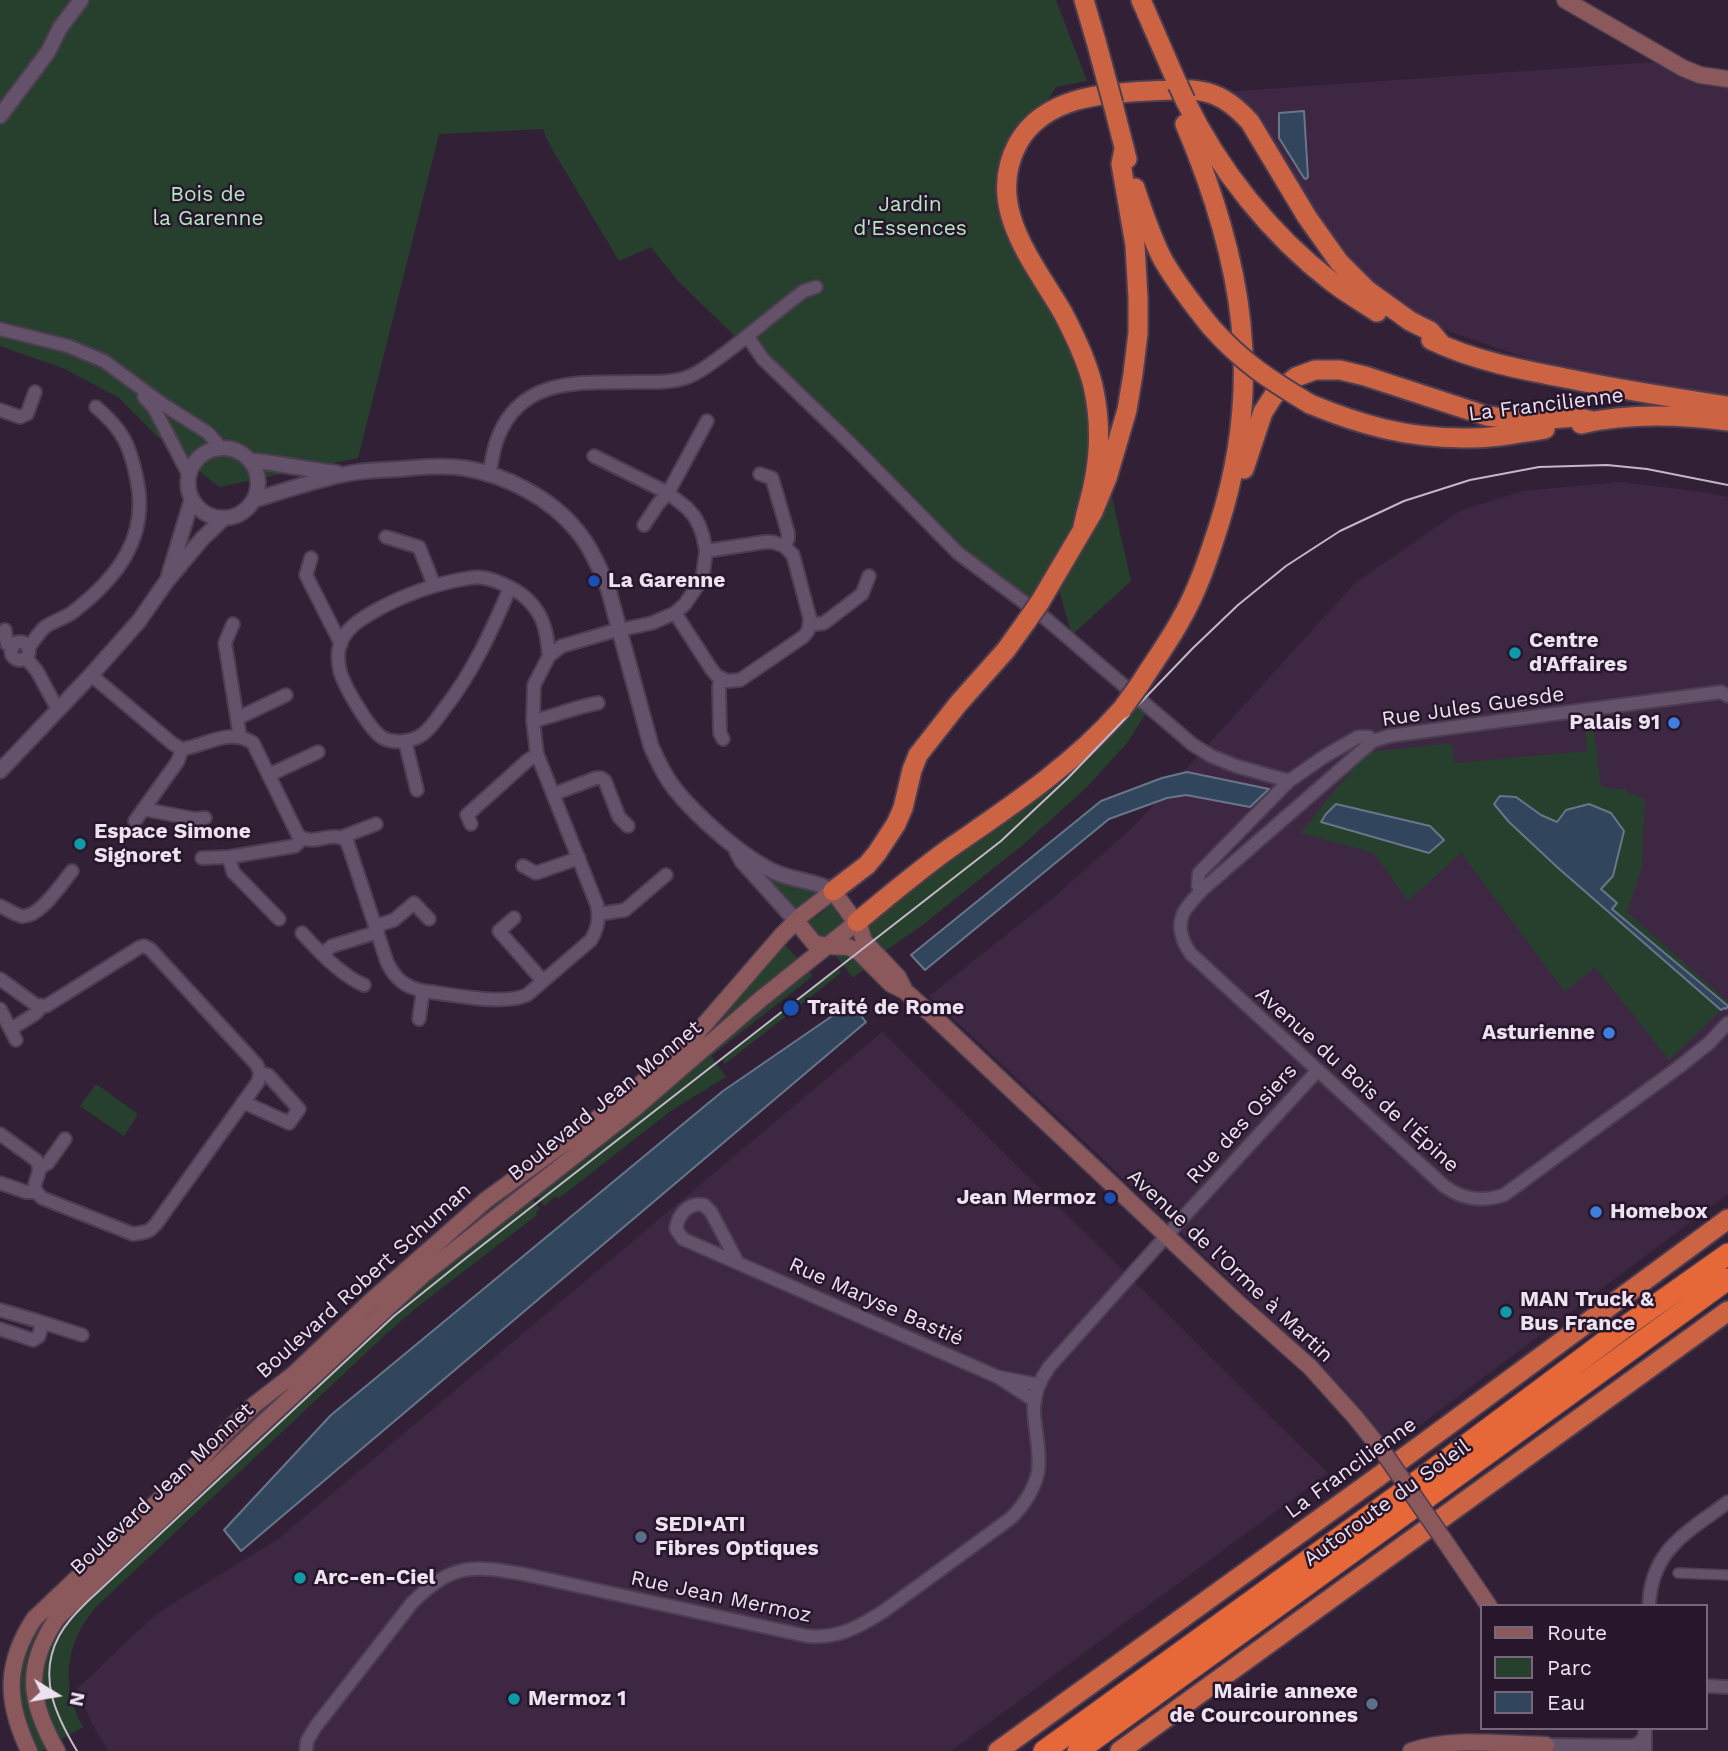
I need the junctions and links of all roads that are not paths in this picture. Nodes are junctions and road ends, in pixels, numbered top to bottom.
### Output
1 (81, 0) edge
2 (1084, 0) edge
3 (1141, 0) edge
4 (1565, 0) edge
5 (1728, 79) edge
6 (1180, 95) junction
7 (0, 116) edge
8 (1124, 149) junction
9 (816, 287) dead end
10 (0, 329) edge
11 (742, 340) junction
12 (1441, 345) junction
13 (123, 373) junction
14 (35, 392) dead end
15 (1728, 406) edge
16 (96, 407) dead end
17 (0, 410) edge
18 (707, 421) dead end
19 (1592, 421) junction
20 (1728, 421) edge
21 (221, 448) junction
22 (594, 456) dead end
23 (252, 463) junction
24 (346, 474) junction
25 (489, 474) junction
26 (760, 474) dead end
27 (189, 475) junction
28 (668, 494) junction
29 (192, 499) junction
30 (254, 500) junction
31 (1225, 507) junction
32 (224, 518) junction
33 (644, 526) dead end
34 (1083, 527) junction
35 (386, 537) dead end
36 (784, 545) junction
37 (706, 551) junction
38 (311, 558) dead end
39 (869, 576) dead end
40 (166, 582) junction
41 (434, 585) junction
42 (510, 588) junction
43 (676, 613) junction
44 (328, 618) junction
45 (233, 624) dead end
46 (355, 624) junction
47 (810, 625) junction
48 (5, 630) dead end
49 (619, 630) junction
50 (546, 631) junction
51 (341, 644) junction
52 (565, 644) junction
53 (27, 653) junction
54 (549, 656) junction
55 (91, 675) junction
56 (721, 679) junction
57 (1728, 680) edge
58 (1725, 694) edge
59 (286, 695) dead end
60 (597, 702) dead end
61 (58, 710) junction
62 (238, 718) junction
63 (533, 721) junction
64 (240, 737) junction
65 (723, 739) dead end
66 (405, 741) junction
67 (1373, 741) junction
68 (182, 749) junction
69 (318, 752) dead end
70 (537, 754) junction
71 (0, 771) edge
72 (269, 775) junction
73 (1289, 781) junction
74 (1322, 785) joint
75 (417, 790) dead end
76 (554, 794) junction
77 (143, 809) junction
78 (205, 818) dead end
79 (135, 821) dead end
80 (376, 824) dead end
81 (471, 824) dead end
82 (628, 826) dead end
83 (342, 837) junction
84 (302, 839) junction
85 (735, 847) junction
86 (229, 857) junction
87 (202, 858) dead end
88 (579, 858) junction
89 (523, 866) dead end
90 (72, 870) dead end
91 (666, 876) dead end
92 (1202, 890) junction
93 (832, 891) junction
94 (0, 906) edge
95 (599, 914) junction
96 (514, 918) dead end
97 (279, 919) dead end
98 (429, 919) dead end
99 (796, 921) junction
100 (857, 922) junction
101 (377, 929) junction
102 (302, 933) dead end
103 (826, 946) junction
104 (323, 953) junction
105 (0, 979) edge
106 (543, 981) junction
107 (364, 985) dead end
108 (423, 991) junction
109 (905, 991) junction
110 (41, 1007) junction
111 (0, 1009) edge
112 (419, 1018) dead end
113 (1728, 1023) edge
114 (1318, 1070) junction
115 (260, 1073) junction
116 (243, 1102) junction
117 (0, 1134) edge
118 (65, 1139) dead end
119 (40, 1168) junction
120 (0, 1183) edge
121 (36, 1192) junction
122 (1728, 1219) edge
123 (1167, 1235) junction
124 (1728, 1240) edge
125 (1728, 1254) edge
126 (738, 1263) junction
127 (1728, 1279) edge
128 (0, 1310) edge
129 (1728, 1311) edge
130 (38, 1321) junction
131 (0, 1329) edge
132 (1622, 1329) junction
133 (82, 1335) dead end
134 (998, 1377) junction
135 (1039, 1385) junction
136 (1035, 1401) junction
137 (1728, 1502) edge
138 (1678, 1573) dead end
139 (1728, 1575) edge
140 (1488, 1604) edge
141 (1649, 1604) edge
142 (1707, 1686) edge
143 (1728, 1686) edge
144 (1542, 1730) edge
145 (1645, 1733) edge
146 (1547, 1748) edge
147 (29, 1751) edge
148 (57, 1751) edge
149 (306, 1751) edge
150 (998, 1751) edge
151 (1044, 1751) edge
152 (1078, 1751) edge
153 (1120, 1751) edge
154 (1411, 1751) edge
155 (1645, 1751) edge

1 - 7 street
2 - 8 highway, La Francilienne, bridge
3 - 6 highway, La Francilienne
4 - 5 main road
6 - 12 highway, La Francilienne
6 - 31 highway
8 - 19 highway, La Francilienne, bridge
8 - 34 highway
9 - 11 street
10 - 13 street
11 - 25 street
11 - 73 street
12 - 15 highway, La Francilienne
12 - 34 highway
13 - 21 street
13 - 27 street
14 - 17 street
16 - 53 street
18 - 28 street
19 - 20 highway, La Francilienne
19 - 31 highway
21 - 23 street
21 - 27 street
22 - 28 street
23 - 24 street
23 - 30 street
24 - 25 street
24 - 30 street
25 - 49 street
26 - 36 street
27 - 29 street
28 - 33 street
28 - 37 street
29 - 32 street
29 - 40 street
30 - 32 street
31 - 100 highway, bridge
32 - 40 street
34 - 93 highway, bridge
35 - 41 street
36 - 37 street
36 - 47 street
37 - 43 street
38 - 44 street
39 - 47 street
40 - 55 street
41 - 42 street
41 - 46 street
42 - 50 street
42 - 66 street
43 - 49 street
43 - 56 street
44 - 46 street
44 - 51 street
45 - 62 street
46 - 51 street
47 - 56 street
48 - 53 street
49 - 52 street
49 - 85 street
50 - 52 street
50 - 54 street
51 - 66 street
52 - 54 street
53 - 61 street
54 - 63 street
55 - 61 street
55 - 68 street
56 - 65 street
57 - 58 street
58 - 67 street, Rue Jules Guesde
59 - 62 street
60 - 63 street
61 - 71 street
62 - 64 street
63 - 70 street
64 - 68 street
64 - 72 street
66 - 75 street
67 - 73 street
67 - 74 street, Rue Jules Guesde
68 - 77 street
69 - 72 street
70 - 76 street
70 - 81 street
72 - 84 street
73 - 92 street
74 - 92 street, Avenue du Bois de l'Épine
76 - 82 street
76 - 88 street
77 - 78 street
77 - 79 street
80 - 83 street
83 - 84 street
83 - 101 street
84 - 86 street
85 - 93 street
85 - 99 street
86 - 87 street
86 - 97 street
88 - 89 street
88 - 95 street
90 - 94 street
91 - 95 street
92 - 114 street, Avenue du Bois de l'Épine
93 - 99 main road, Boulevard Robert Schuman
93 - 100 main road, Avenue de l'Orme à Martin
95 - 106 street
96 - 106 street
98 - 101 street
99 - 103 main road
99 - 147 main road, Boulevard Robert Schuman
100 - 103 main road, Boulevard Jean Monnet
100 - 109 main road, Avenue de l'Orme à Martin
101 - 104 street
101 - 108 street
102 - 104 street
103 - 109 main road, Avenue de l'Orme à Martin
103 - 148 main road, Boulevard Jean Monnet
104 - 107 street
105 - 110 street
106 - 108 street
108 - 112 street
109 - 123 main road, Avenue de l'Orme à Martin
110 - 111 street
110 - 115 street
113 - 114 street, Avenue du Bois de l'Épine
114 - 123 street, Rue des Osiers
115 - 116 street
115 - 116 street
116 - 121 street
117 - 119 street
118 - 119 street
119 - 121 street
120 - 121 street
122 - 150 highway, La Francilienne
123 - 135 street, Rue Jean Mermoz
123 - 140 main road, Avenue de l'Orme à Martin, bridge
124 - 132 highway
125 - 132 highway, Autoroute du Soleil
126 - 126 street, Rue Maryse Bastié
126 - 134 street, Rue Maryse Bastié
127 - 152 highway, Autoroute du Soleil
128 - 130 street
129 - 153 highway
130 - 131 street
130 - 133 street
132 - 151 highway, Autoroute du Soleil
134 - 135 street, Rue Maryse Bastié
134 - 136 street, Rue Maryse Bastié
135 - 136 street, Rue Jean Mermoz
136 - 149 street, Rue Jean Mermoz
137 - 141 street
138 - 139 street
142 - 143 street
144 - 146 main road
145 - 146 street
145 - 155 street
146 - 154 main road

